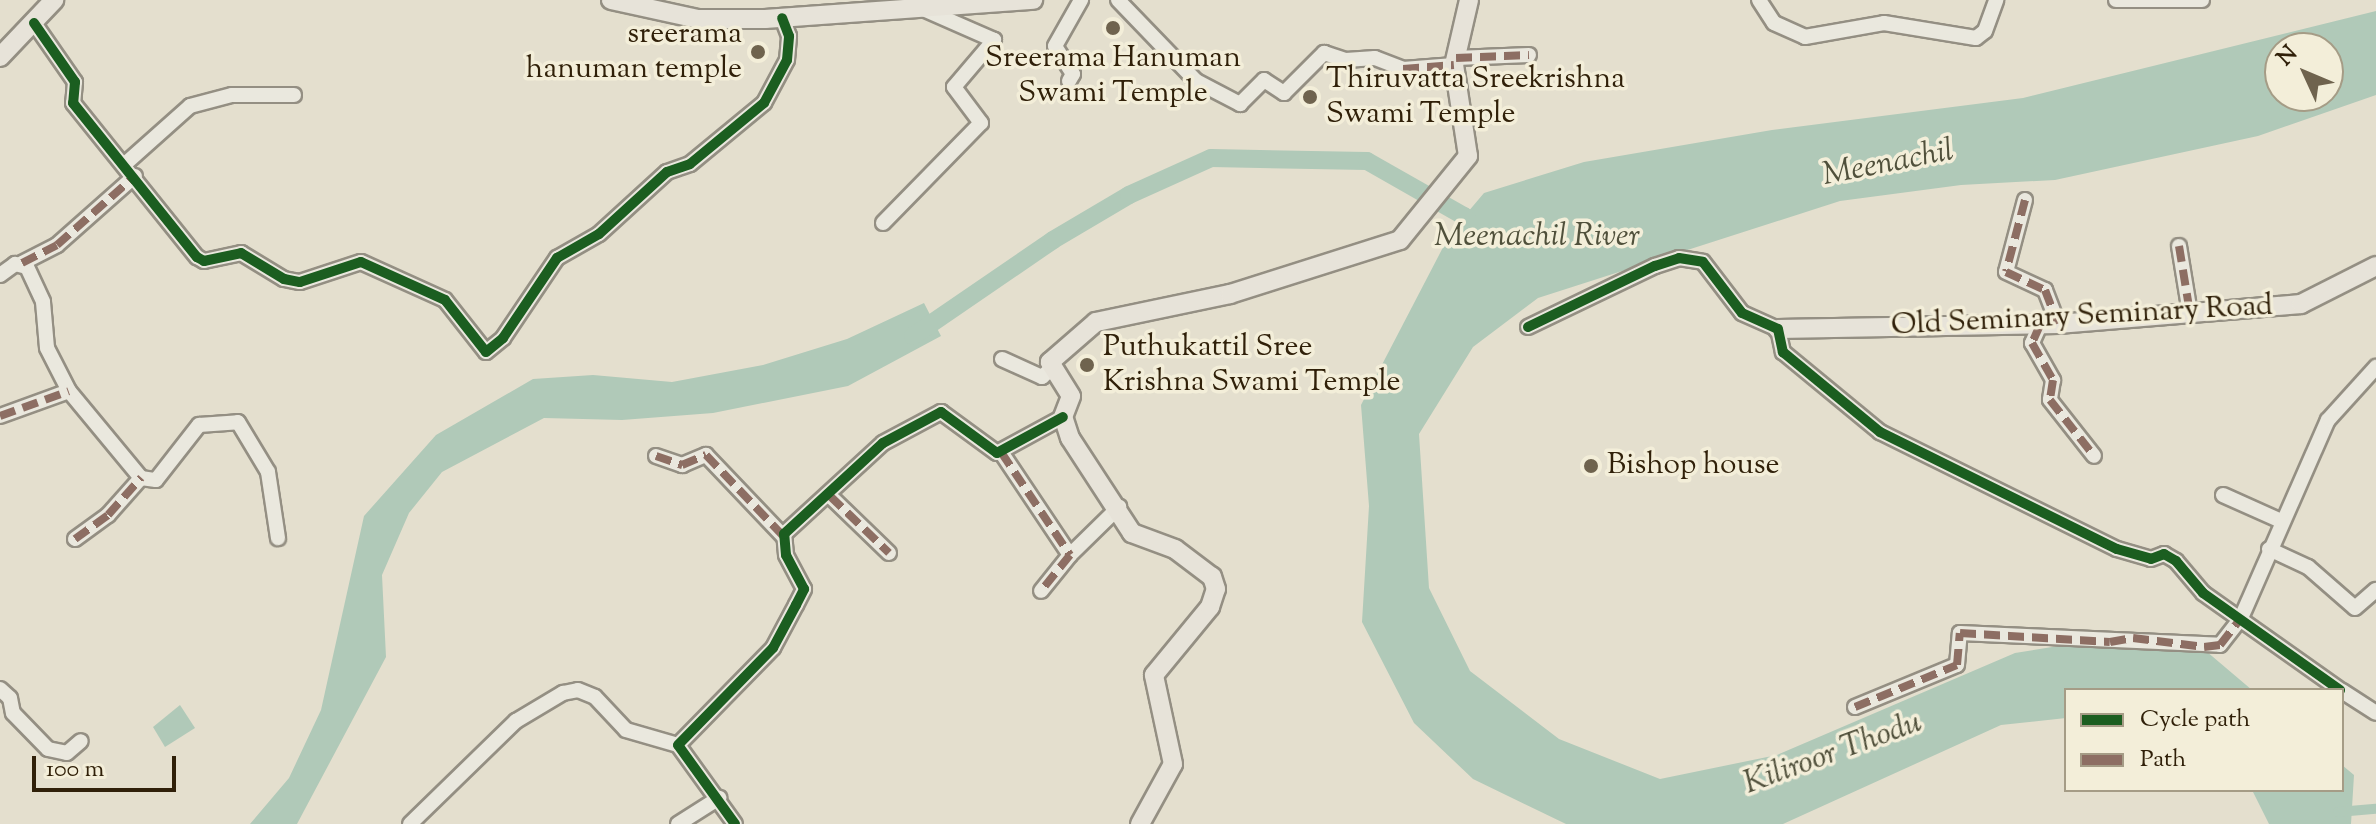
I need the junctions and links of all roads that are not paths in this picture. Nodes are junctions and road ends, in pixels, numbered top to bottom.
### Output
1 (54, 0) edge
2 (611, 0) edge
3 (1033, 0) edge
4 (1081, 0) edge
5 (1118, 0) edge
6 (1469, 0) edge
7 (1759, 0) edge
8 (1996, 0) edge
9 (2116, 0) edge
10 (2202, 0) edge
11 (868, 5) edge
12 (923, 9) junction
13 (782, 18) junction
14 (34, 23) junction
15 (1529, 55) dead end
16 (0, 57) edge
17 (1455, 61) junction
18 (1069, 81) dead end
19 (294, 95) dead end
20 (130, 170) junction
21 (2025, 200) dead end
22 (883, 223) dead end
23 (2179, 246) dead end
24 (22, 263) junction
25 (2376, 266) edge
26 (0, 275) edge
27 (2190, 313) junction
28 (2049, 325) junction
29 (1528, 327) dead end
30 (1778, 329) junction
31 (1002, 359) dead end
32 (2376, 367) edge
33 (1052, 368) junction
34 (69, 391) junction
35 (0, 416) edge
36 (1063, 417) junction
37 (1001, 452) junction
38 (656, 456) dead end
39 (2094, 456) dead end
40 (141, 478) junction
41 (2223, 495) dead end
42 (830, 496) junction
43 (1119, 507) junction
44 (2281, 521) junction
45 (784, 537) junction
46 (278, 538) dead end
47 (75, 539) dead end
48 (2269, 549) junction
49 (889, 553) dead end
50 (1070, 555) junction
51 (2376, 590) edge
52 (1041, 591) dead end
53 (2241, 618) junction
54 (2336, 688) edge
55 (0, 689) edge
56 (2344, 693) edge
57 (1855, 707) dead end
58 (13, 713) junction
59 (2376, 713) edge
60 (0, 721) edge
61 (81, 741) dead end
62 (678, 745) junction
63 (719, 798) junction
64 (410, 824) edge
65 (678, 824) edge
66 (735, 824) edge
67 (1140, 824) edge

1 - 14 main road
2 - 13 main road
3 - 12 main road
4 - 18 street
5 - 17 street
6 - 17 main road
7 - 8 street
9 - 10 street
11 - 12 main road
11 - 13 main road
12 - 22 street
13 - 20 street
14 - 16 main road
14 - 20 street
15 - 17 street
17 - 33 main road
19 - 20 street
20 - 24 street
21 - 28 street
23 - 27 street
24 - 26 street
24 - 34 street
25 - 27 main road, Old Seminary Seminary Road
27 - 28 main road, Old Seminary Seminary Road
28 - 30 main road, Old Seminary Seminary Road
28 - 39 street
29 - 30 street
30 - 53 street
31 - 33 street
32 - 44 street
33 - 36 main road
34 - 35 street
34 - 40 street
36 - 37 street
36 - 43 main road
37 - 42 street
37 - 50 street
38 - 45 street
40 - 46 street
40 - 47 street
41 - 44 street
42 - 45 street
42 - 49 street
43 - 50 street
43 - 67 main road
44 - 48 street
45 - 62 street
48 - 51 street
48 - 53 street
50 - 52 street
53 - 54 street
53 - 57 street
55 - 58 street
56 - 59 street
58 - 60 street
58 - 61 street
62 - 63 street
62 - 64 street
63 - 65 street
63 - 66 street

